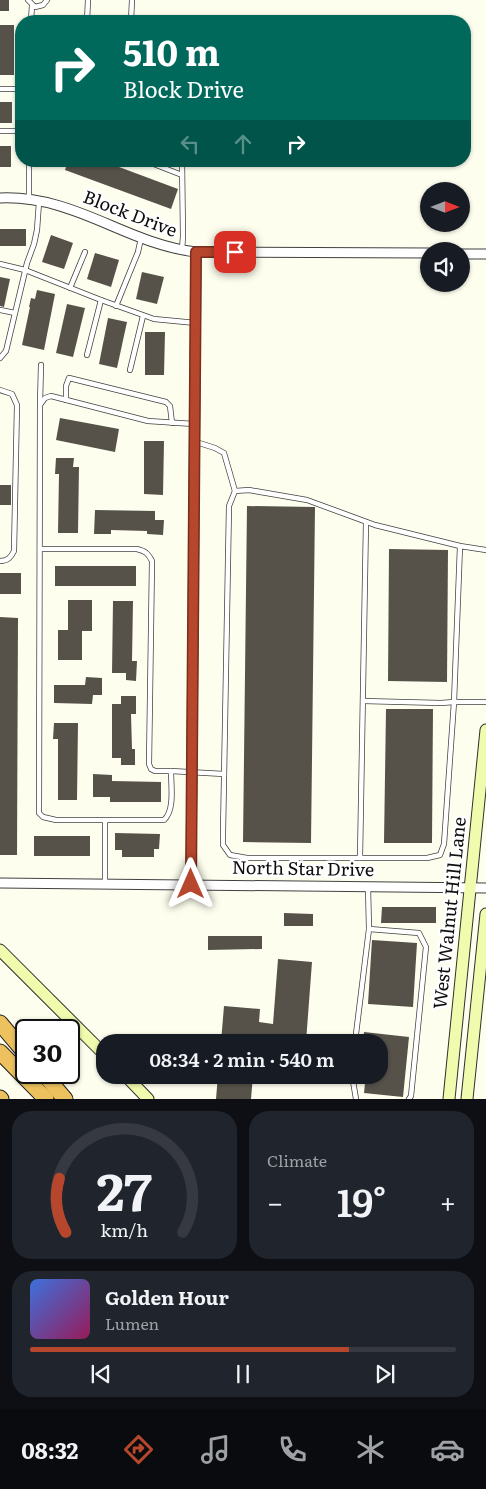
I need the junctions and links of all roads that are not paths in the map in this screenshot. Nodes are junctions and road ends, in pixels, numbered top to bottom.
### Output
1 (28, 0) edge
2 (47, 0) edge
3 (88, 0) edge
4 (132, 0) edge
5 (32, 5) junction
6 (31, 15) edge
7 (87, 15) edge
8 (131, 15) edge
9 (0, 89) edge
10 (15, 90) edge
11 (0, 131) edge
12 (15, 131) edge
13 (30, 167) edge
14 (161, 167) edge
15 (182, 167) edge
16 (182, 175) junction
17 (0, 198) edge
18 (29, 198) junction
19 (39, 200) junction
20 (142, 238) junction
21 (182, 251) junction
22 (85, 252) dead end
23 (196, 252) junction
24 (420, 254) edge
25 (470, 254) edge
26 (486, 254) edge
27 (0, 264) edge
28 (26, 270) junction
29 (70, 288) junction
30 (101, 300) junction
31 (116, 306) junction
32 (0, 310) edge
33 (15, 313) junction
34 (143, 316) junction
35 (196, 323) junction
36 (87, 355) dead end
37 (0, 358) edge
38 (41, 365) dead end
39 (130, 370) dead end
40 (0, 390) edge
41 (66, 400) junction
42 (40, 406) junction
43 (172, 423) junction
44 (196, 424) junction
45 (196, 442) junction
46 (235, 491) junction
47 (366, 522) junction
48 (460, 546) junction
49 (40, 549) junction
50 (486, 550) edge
51 (0, 561) edge
52 (363, 701) junction
53 (454, 702) junction
54 (486, 702) edge
55 (486, 730) edge
56 (171, 771) junction
57 (190, 771) junction
58 (224, 774) junction
59 (105, 821) junction
60 (360, 858) junction
61 (0, 883) edge
62 (105, 883) junction
63 (191, 884) junction
64 (368, 887) junction
65 (470, 888) junction
66 (486, 888) edge
67 (486, 914) edge
68 (368, 928) junction
69 (0, 950) edge
70 (0, 1023) edge
71 (356, 1034) edge
72 (15, 1041) edge
73 (96, 1046) edge
74 (0, 1052) edge
75 (52, 1084) edge
76 (133, 1084) edge
77 (354, 1084) edge
78 (46, 1099) edge
79 (65, 1099) edge
80 (148, 1099) edge
81 (356, 1099) edge
82 (409, 1099) edge
83 (449, 1099) edge
84 (467, 1099) edge

1 - 5 lane
2 - 5 lane
3 - 7 lane
4 - 8 lane
5 - 6 lane
9 - 10 lane
11 - 12 lane
13 - 18 lane
14 - 16 lane
15 - 16 lane
16 - 21 lane
17 - 18 street, Block Drive
18 - 19 street, Block Drive
19 - 20 street, Block Drive
19 - 28 lane
20 - 21 street, Block Drive
20 - 31 lane
21 - 23 street, Block Drive
22 - 29 lane
23 - 24 street, Block Drive
23 - 35 street
25 - 26 street
27 - 28 lane
28 - 29 lane
28 - 33 lane
29 - 30 lane
30 - 31 lane
30 - 36 lane
31 - 34 lane
32 - 33 lane
33 - 37 lane
34 - 35 lane
34 - 39 lane
35 - 44 street
38 - 42 lane
40 - 51 lane
41 - 42 lane
41 - 43 lane
41 - 43 lane
42 - 49 lane
43 - 44 lane
44 - 45 street
45 - 46 lane
45 - 57 street
46 - 47 lane
46 - 58 lane
47 - 48 lane
47 - 52 lane
48 - 50 lane
48 - 53 lane
49 - 56 lane
49 - 59 lane
52 - 53 lane
52 - 60 lane
53 - 54 lane
53 - 60 lane
55 - 65 main road, West Walnut Hill Lane
56 - 57 lane
56 - 59 lane
57 - 58 lane
57 - 63 street
58 - 60 lane
59 - 62 lane
61 - 62 street, North Star Drive
62 - 63 street, North Star Drive
63 - 64 street, North Star Drive
64 - 65 street, North Star Drive
64 - 68 lane
65 - 66 street, North Star Drive
65 - 83 main road, West Walnut Hill Lane
67 - 84 main road, West Walnut Hill Lane
68 - 71 lane
68 - 82 lane
69 - 73 main road
70 - 72 highway
74 - 78 highway
75 - 79 highway
76 - 80 main road
77 - 81 lane

